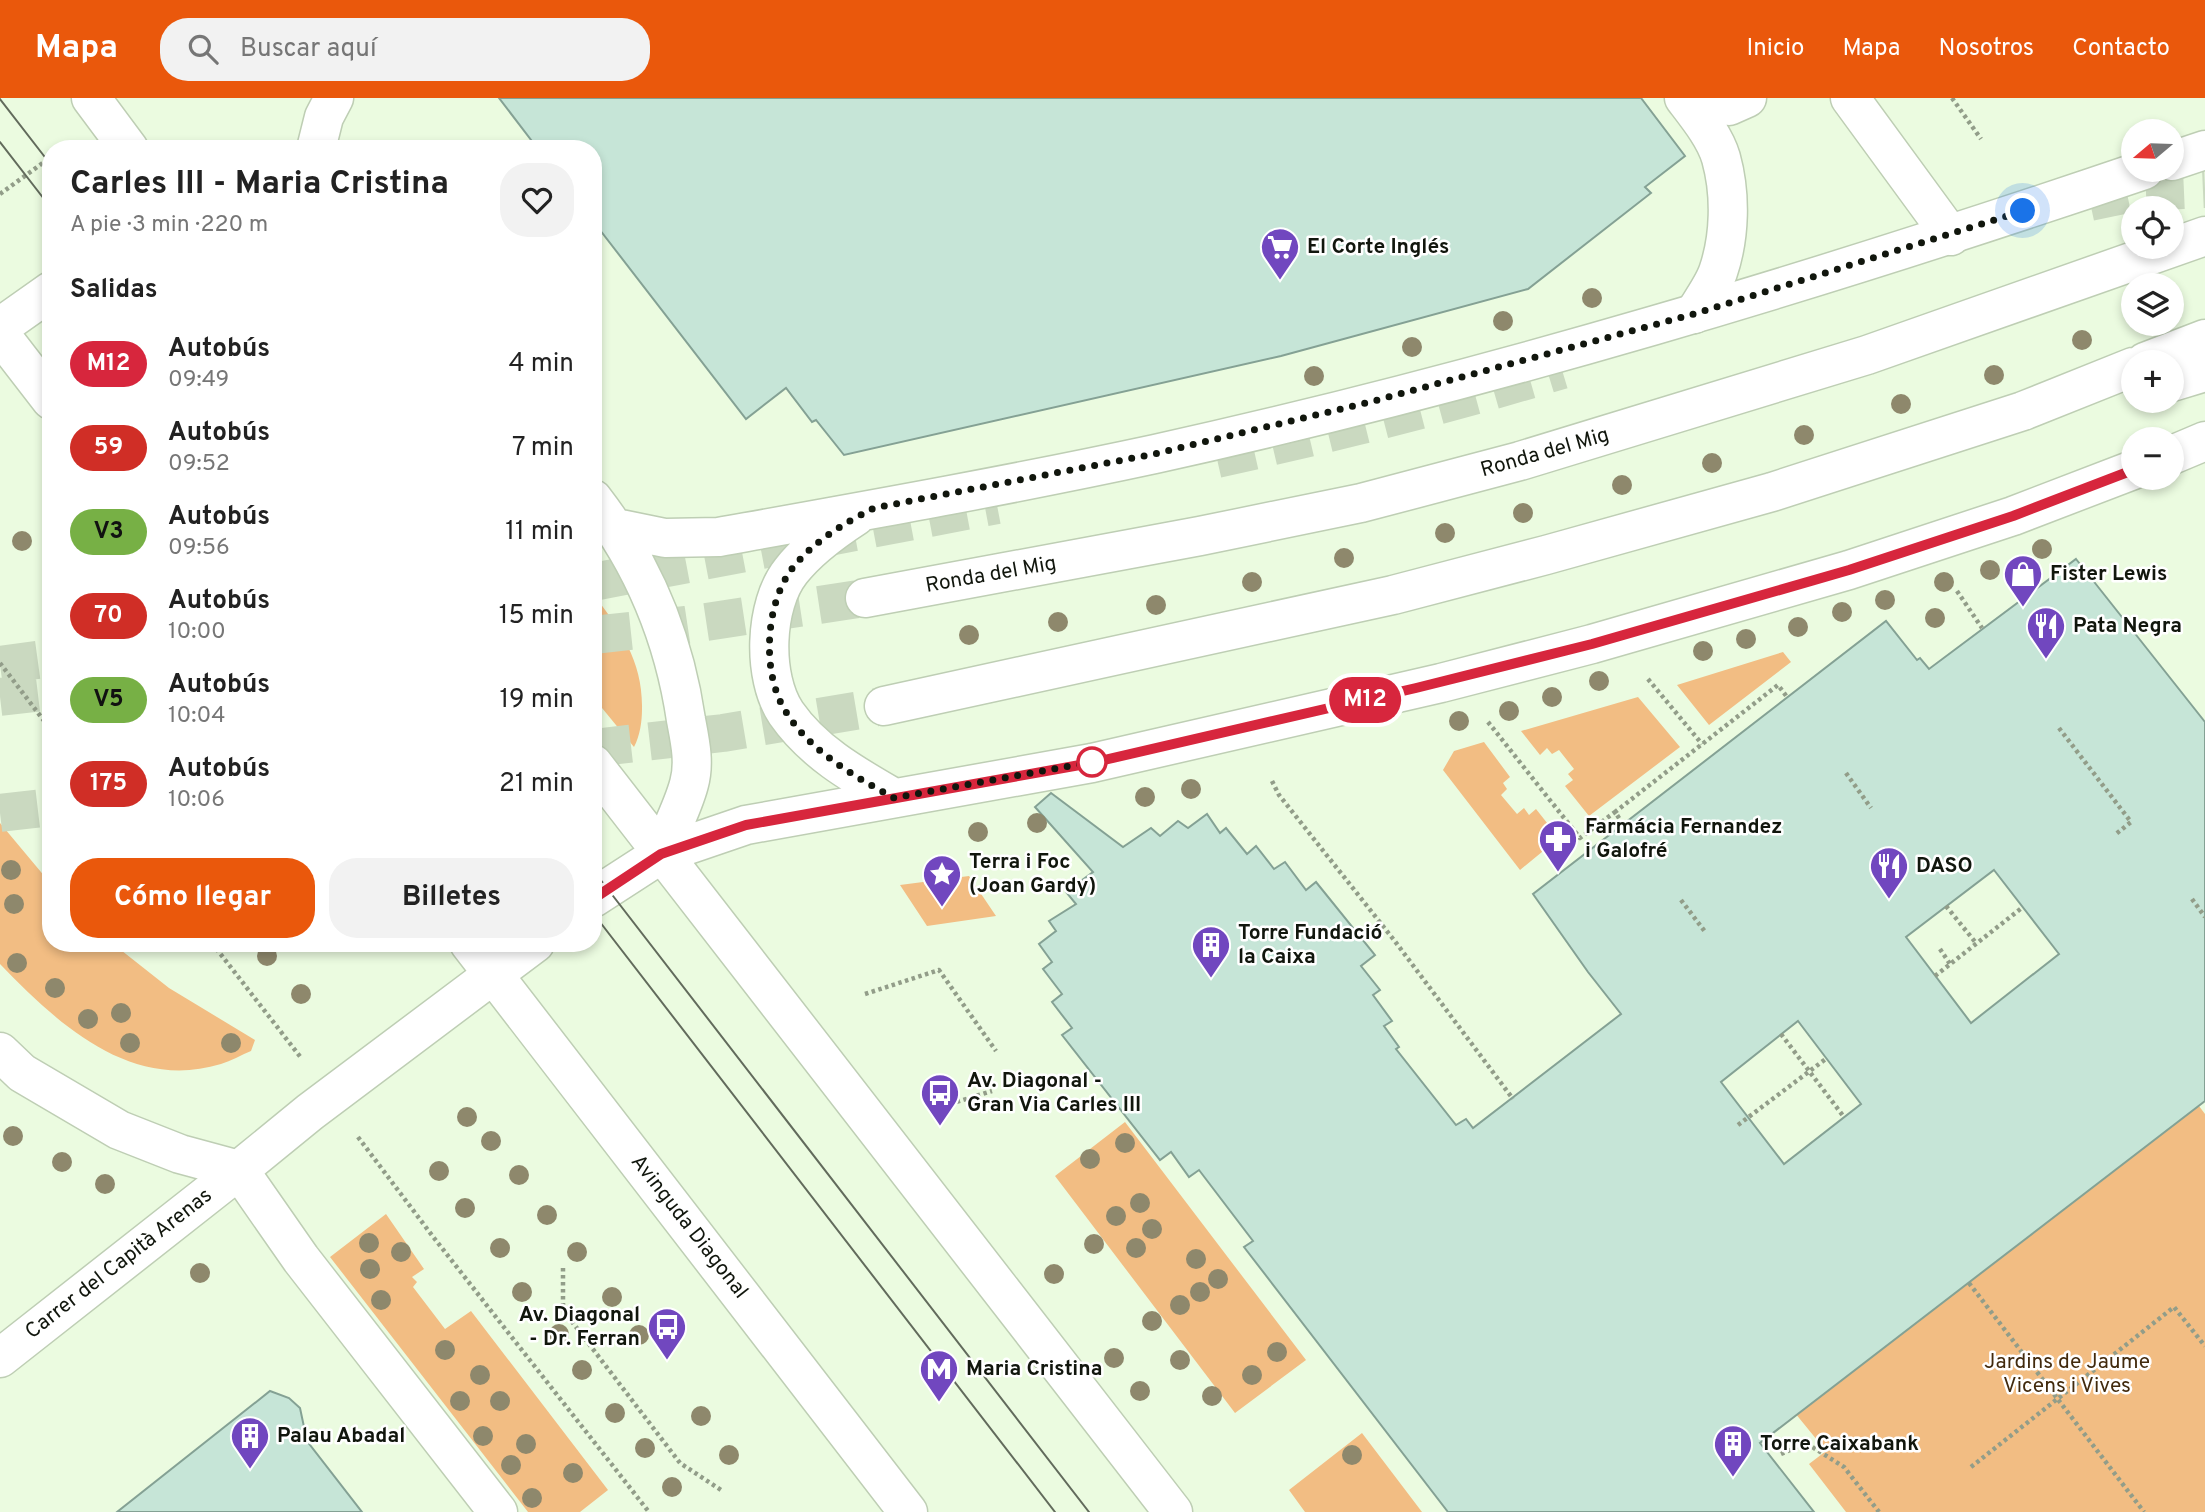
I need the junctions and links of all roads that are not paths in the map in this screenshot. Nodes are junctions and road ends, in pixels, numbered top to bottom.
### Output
1 (91, 98) edge
2 (334, 98) edge
3 (1684, 98) edge
4 (1693, 98) edge
5 (1747, 98) edge
6 (1850, 98) edge
7 (122, 140) edge
8 (318, 140) edge
9 (2205, 150) edge
10 (2184, 157) edge
11 (2121, 178) tunnel mouth
12 (2205, 225) edge
13 (2184, 235) edge
14 (1951, 236) junction
15 (2205, 236) edge
16 (2132, 259) edge
17 (2107, 271) junction
18 (42, 297) edge
19 (1694, 314) junction
20 (0, 327) edge
21 (0, 334) edge
22 (2205, 340) edge
23 (2178, 350) edge
24 (2121, 372) edge
25 (2205, 372) edge
26 (2184, 378) edge
27 (42, 388) edge
28 (2121, 391) edge
29 (2023, 411) junction
30 (2205, 441) edge
31 (2184, 450) edge
32 (2121, 475) edge
33 (874, 508) junction
34 (605, 514) edge
35 (865, 598) tunnel mouth
36 (884, 706) tunnel mouth
37 (602, 776) edge
38 (894, 798) junction
39 (661, 854) junction
40 (602, 892) edge
41 (476, 952) edge
42 (523, 952) edge
43 (494, 975) junction
44 (0, 1052) edge
45 (239, 1170) junction
46 (0, 1358) edge
47 (498, 1512) edge
48 (908, 1512) edge
49 (1174, 1512) edge

1 - 7 main road
2 - 8 main road
3 - 19 main road
4 - 5 main road
6 - 14 main road
9 - 10 main road
11 - 14 main road
12 - 13 main road
14 - 19 main road
15 - 17 main road, Ronda del Mig
16 - 17 main road
17 - 35 main road, Ronda del Mig
18 - 20 main road
19 - 33 main road
21 - 27 main road
22 - 23 main road
24 - 29 main road
25 - 26 main road
28 - 29 main road
29 - 36 main road
30 - 31 main road
32 - 38 main road
33 - 34 main road
33 - 38 main road
34 - 39 main road
37 - 39 main road
38 - 39 main road
39 - 40 main road
39 - 49 main road
41 - 43 main road, Avinguda Diagonal
42 - 43 main road, Carrer del Capità Arenas
43 - 45 main road, Carrer del Capità Arenas
43 - 48 main road, Avinguda Diagonal
44 - 45 main road
45 - 46 main road, Carrer del Capità Arenas
45 - 47 main road

